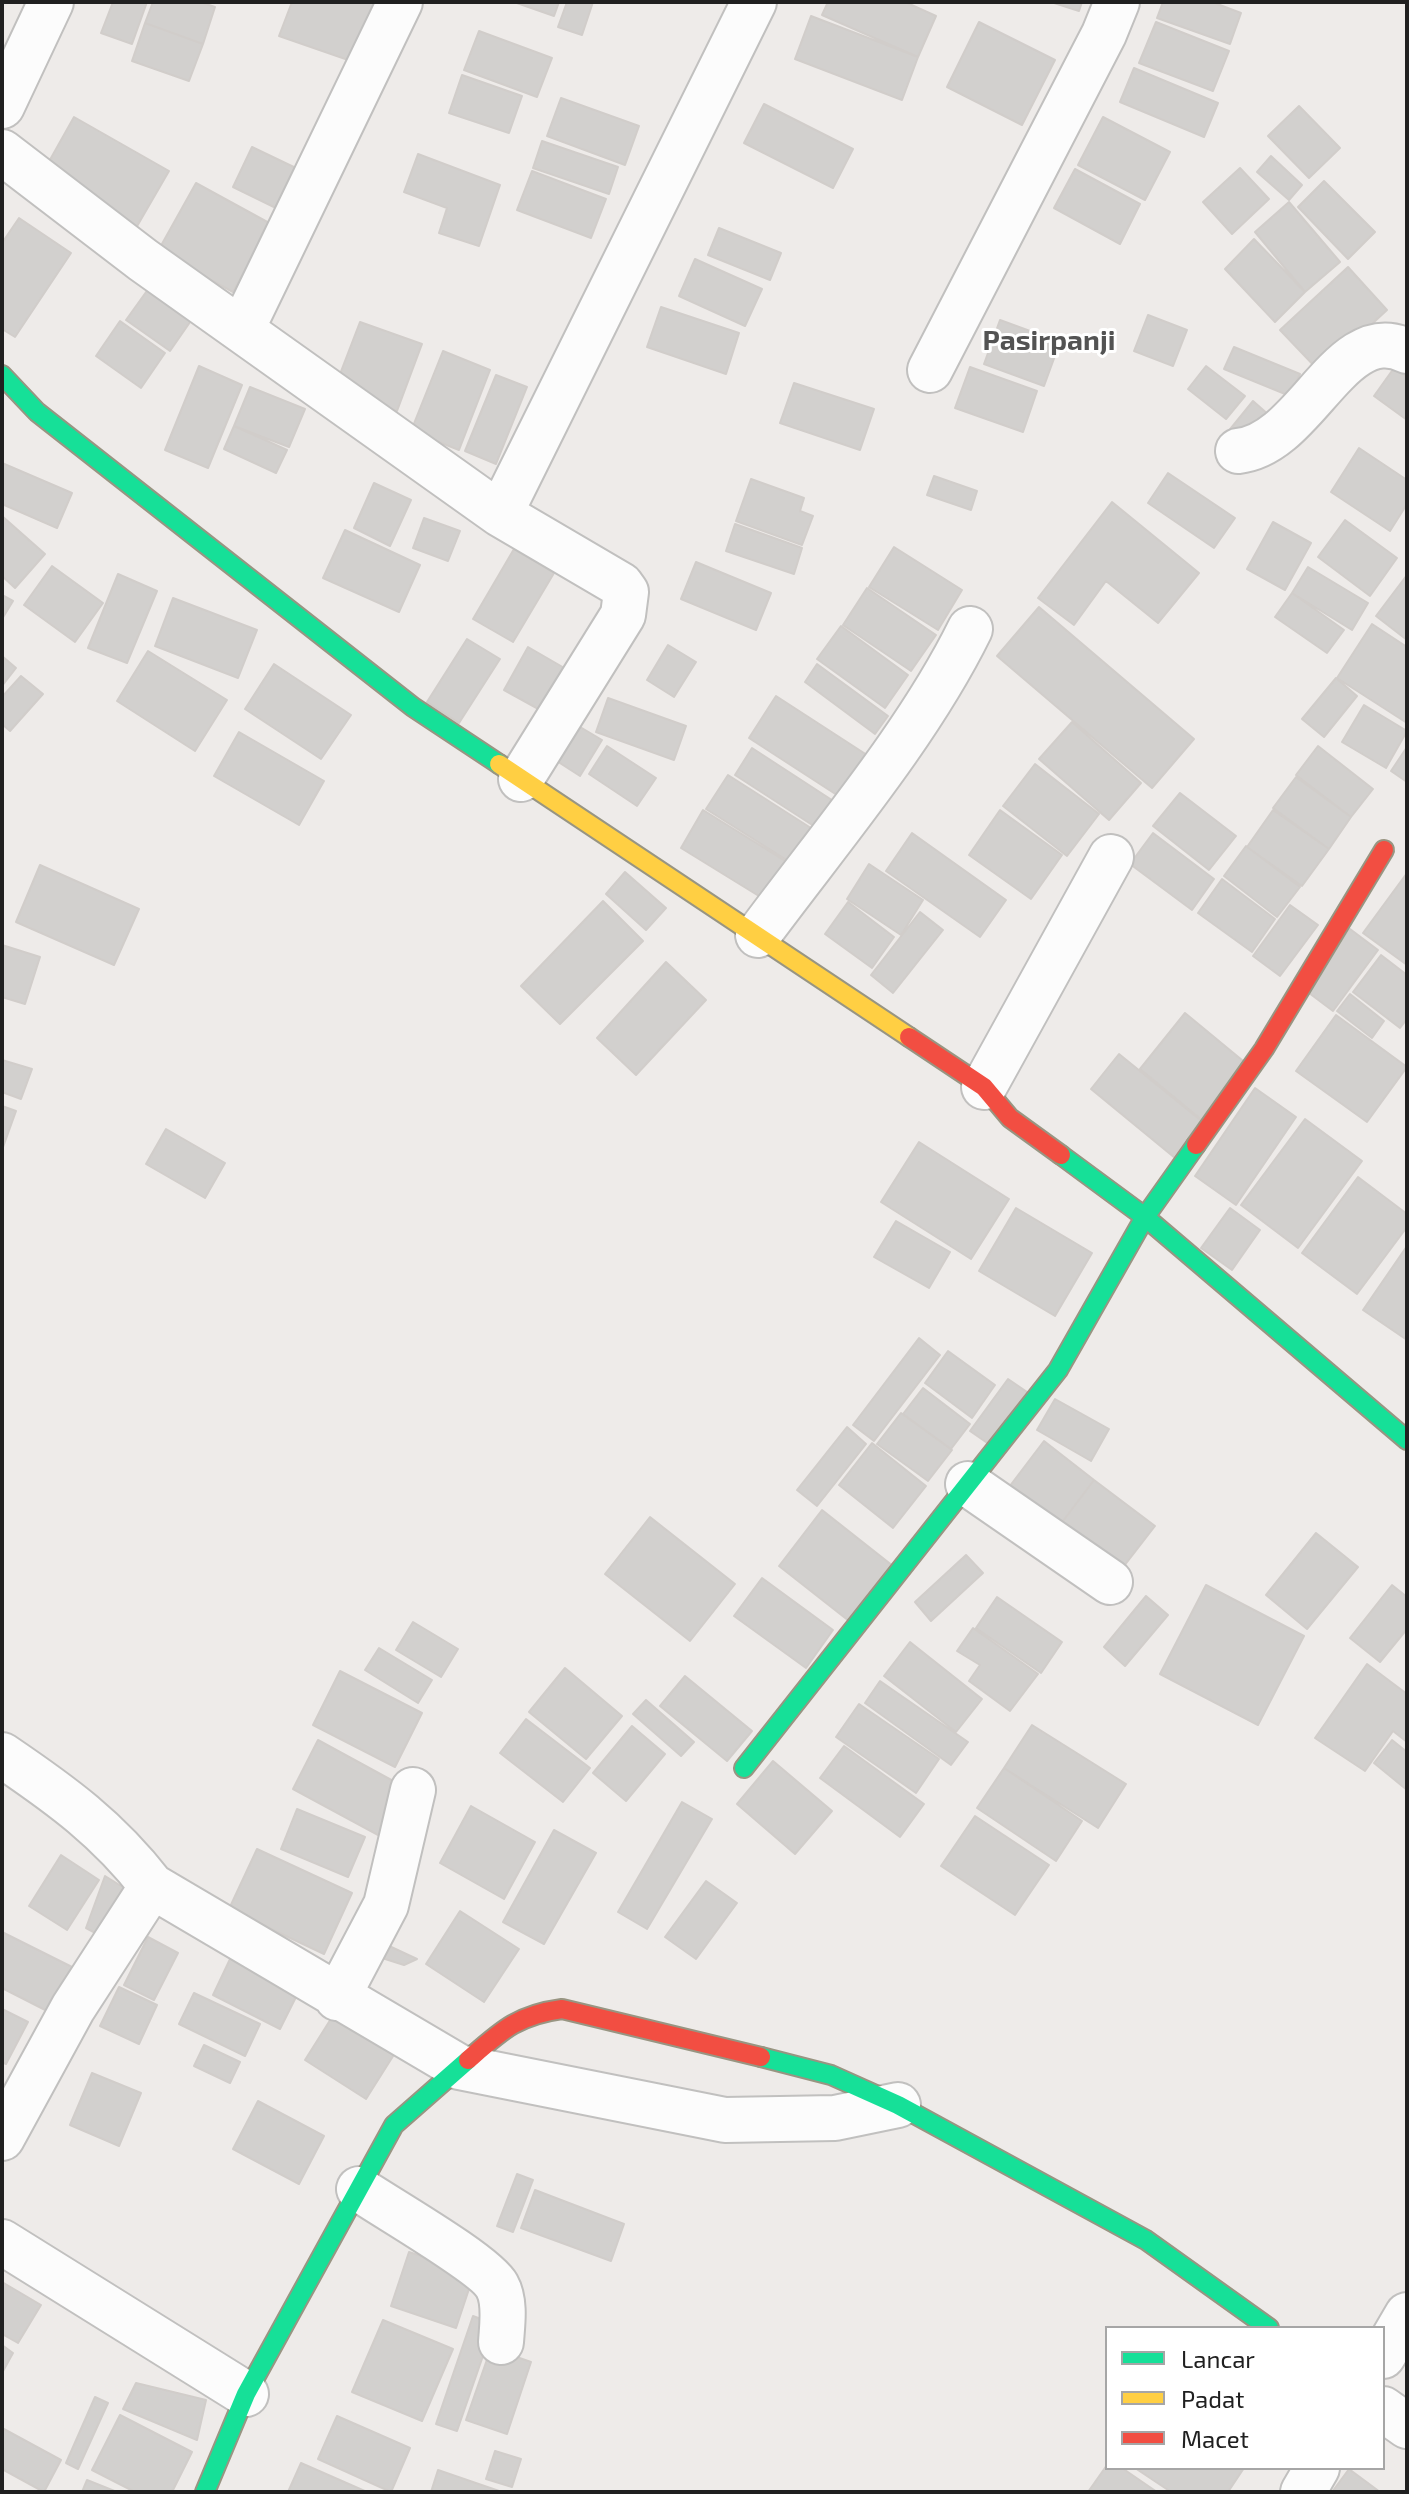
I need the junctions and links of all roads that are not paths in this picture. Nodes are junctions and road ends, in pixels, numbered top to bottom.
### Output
1 (51, 2) edge
2 (400, 2) edge
3 (754, 2) edge
4 (1117, 2) edge
5 (3, 102) edge
6 (2, 152) edge
7 (242, 329) junction
8 (1407, 351) edge
9 (930, 370) dead end
10 (4, 382) edge
11 (1238, 451) dead end
12 (500, 514) junction
13 (970, 629) dead end
14 (521, 779) junction
15 (1384, 850) dead end
16 (1111, 857) dead end
17 (758, 935) junction
18 (984, 1087) junction
19 (1145, 1217) junction
20 (1407, 1440) edge
21 (968, 1484) junction
22 (1110, 1582) dead end
23 (2, 1755) edge
24 (744, 1768) dead end
25 (413, 1790) dead end
26 (152, 1886) junction
27 (337, 1998) junction
28 (459, 2067) junction
29 (898, 2105) junction
30 (2, 2138) edge
31 (359, 2189) junction
32 (2, 2242) edge
33 (1407, 2315) edge
34 (1266, 2326) edge
35 (501, 2342) dead end
36 (1385, 2353) edge
37 (246, 2394) junction
38 (1385, 2410) edge
39 (1407, 2426) edge
40 (1316, 2470) edge
41 (205, 2492) edge
42 (1303, 2492) edge

1 - 5 street
2 - 7 street
3 - 12 street
4 - 9 street
6 - 7 street
7 - 12 street
8 - 11 street
10 - 14 street
12 - 14 street
13 - 17 street
14 - 17 street
15 - 19 street
16 - 18 street
17 - 18 street
18 - 19 street
19 - 20 street
19 - 21 street
21 - 22 street
21 - 24 street
23 - 26 street
25 - 27 street
26 - 27 street
26 - 30 street
27 - 28 street
28 - 29 street
28 - 29 street
28 - 31 street
29 - 34 street
31 - 35 street
31 - 37 street
32 - 37 street
33 - 36 street
37 - 41 street
38 - 39 street
40 - 42 street

